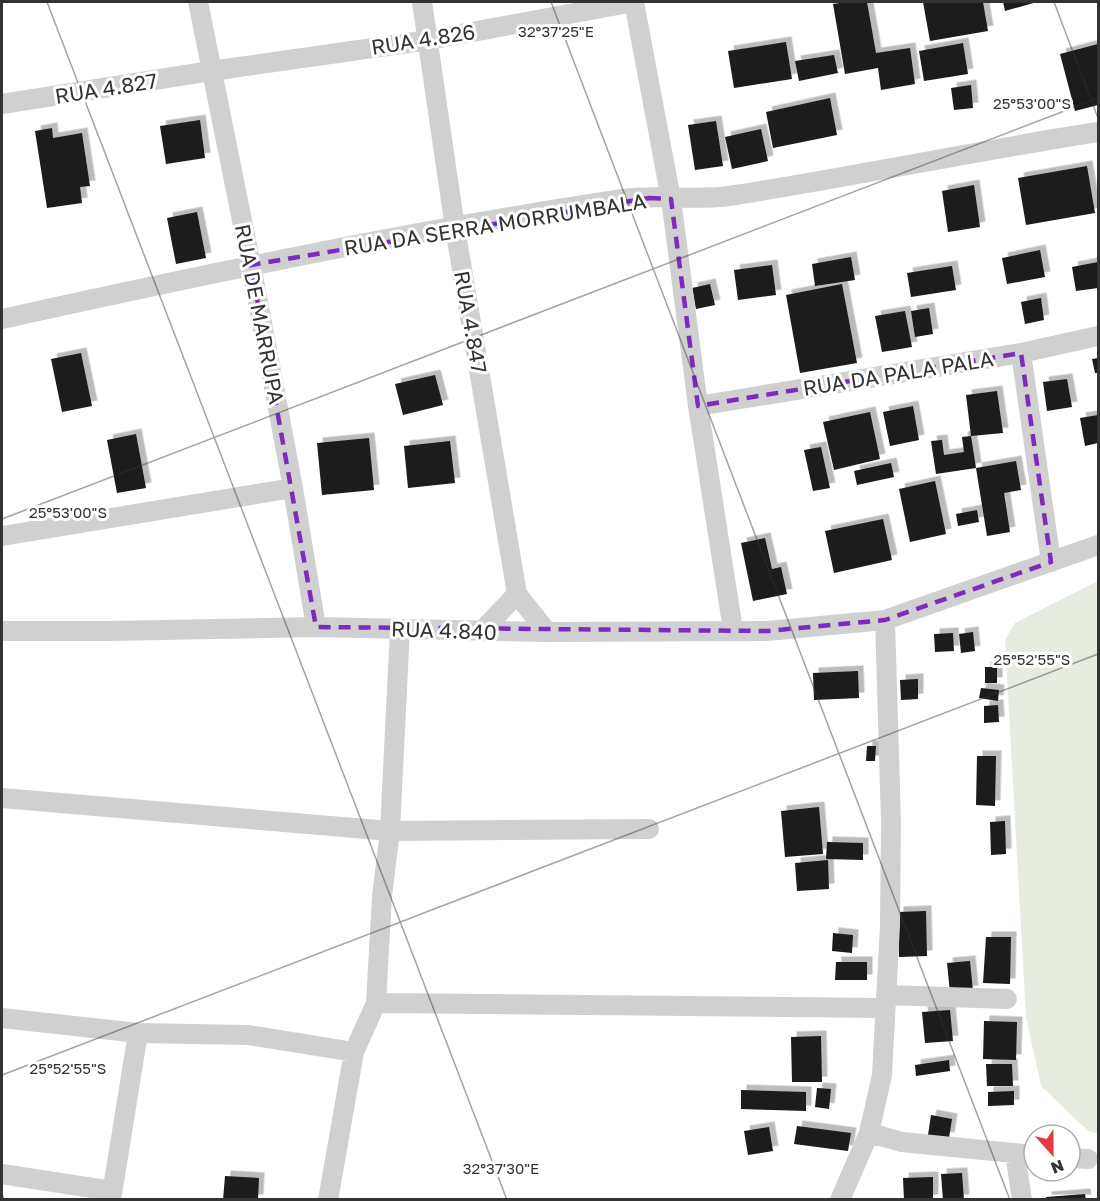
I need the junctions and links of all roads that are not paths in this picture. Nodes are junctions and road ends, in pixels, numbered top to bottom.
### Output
1 (198, 2) edge
2 (422, 2) edge
3 (634, 2) edge
4 (429, 40) junction
5 (211, 71) junction
6 (2, 104) edge
7 (1098, 132) edge
8 (671, 199) junction
9 (454, 228) junction
10 (251, 265) junction
11 (2, 319) edge
12 (1098, 336) edge
13 (1021, 353) junction
14 (698, 406) junction
15 (293, 488) junction
16 (2, 536) edge
17 (1098, 545) edge
18 (1051, 562) junction
19 (517, 594) junction
20 (885, 620) junction
21 (316, 627) junction
22 (400, 629) junction
23 (733, 630) junction
24 (2, 631) edge
25 (481, 632) junction
26 (548, 632) junction
27 (2, 798) edge
28 (649, 829) dead end
29 (390, 831) junction
30 (1007, 999) dead end
31 (885, 1001) junction
32 (376, 1003) junction
33 (2, 1018) edge
34 (138, 1033) junction
35 (354, 1052) junction
36 (870, 1133) junction
37 (1022, 1154) edge
38 (2, 1174) edge
39 (1023, 1183) edge
40 (111, 1195) edge
41 (328, 1200) edge
42 (840, 1200) edge
43 (1022, 1200) edge

1 - 5 street, RUA DE MARRUPA
2 - 4 street, RUA 4.847
3 - 4 street, RUA 4.826
3 - 8 street
4 - 5 street, RUA 4.826
4 - 9 street, RUA 4.847
5 - 6 street, RUA 4.827
5 - 10 street, RUA DE MARRUPA
7 - 8 street, RUA DA SERRA MORRUMBALA
8 - 9 street, RUA DA SERRA MORRUMBALA
8 - 14 street
9 - 10 street, RUA DA SERRA MORRUMBALA
9 - 19 street, RUA 4.847
10 - 11 street, RUA DA SERRA MORRUMBALA
10 - 15 street, RUA DE MARRUPA
12 - 13 street, RUA DA PALA PALA
13 - 14 street, RUA DA PALA PALA
13 - 18 street
14 - 23 street
15 - 16 street
15 - 21 street, RUA DE MARRUPA
17 - 18 street, RUA 4.840
18 - 20 street, RUA 4.840
19 - 25 street
19 - 26 street, RUA 4.847
20 - 23 street, RUA 4.840
20 - 31 street
21 - 22 street, RUA 4.840
21 - 24 street, RUA 4.840
22 - 25 street, RUA 4.840
22 - 29 street
23 - 26 street, RUA 4.840
25 - 26 street, RUA 4.840
27 - 29 street
28 - 29 street
29 - 32 street
30 - 31 street
31 - 32 street
31 - 36 street
32 - 35 street
33 - 34 street
34 - 35 street
34 - 40 street
35 - 41 street
36 - 37 street
36 - 42 street
38 - 40 street
39 - 43 street

